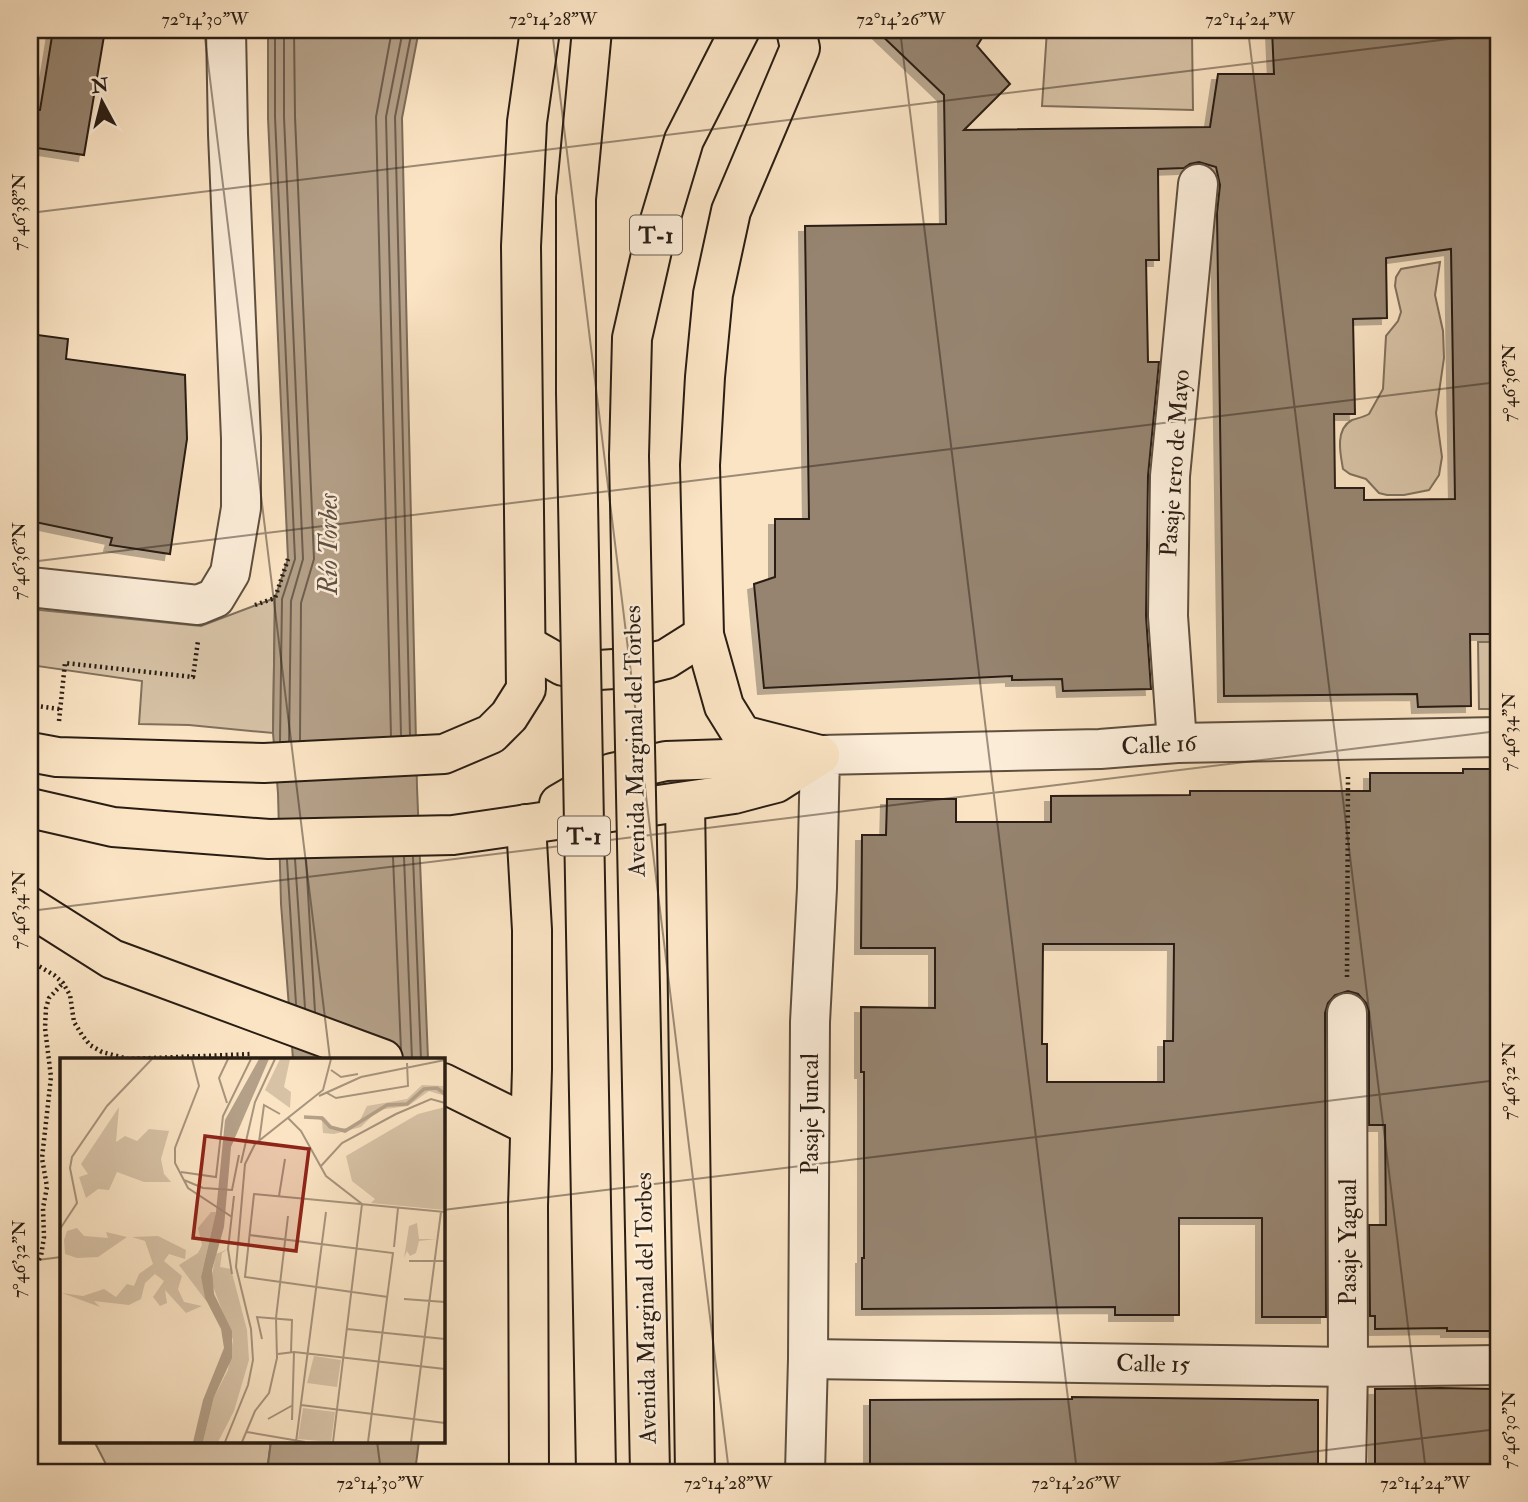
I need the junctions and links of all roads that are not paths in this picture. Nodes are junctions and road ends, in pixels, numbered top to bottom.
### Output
1 (226, 30) edge
2 (540, 30) edge
3 (592, 30) edge
4 (740, 30) edge
5 (796, 30) edge
6 (1198, 184) dead end
7 (30, 587) edge
8 (704, 635) junction
9 (526, 645) junction
10 (1498, 737) edge
11 (1177, 743) junction
12 (44, 755) edge
13 (820, 755) junction
14 (685, 802) junction
15 (30, 808) edge
16 (526, 824) junction
17 (30, 907) edge
18 (1347, 1013) road end
19 (380, 1058) edge
20 (444, 1083) edge
21 (530, 1126) junction
22 (808, 1359) junction
23 (1498, 1365) edge
24 (1348, 1367) junction
25 (529, 1472) edge
26 (596, 1472) edge
27 (650, 1472) edge
28 (695, 1472) edge
29 (805, 1472) edge
30 (1346, 1472) edge

1 - 7 street
2 - 9 highway
3 - 26 highway, T-1, bridge
4 - 27 highway, Avenida Marginal del Torbes / T-1, bridge
5 - 8 highway
6 - 11 street, Pasaje 1ero de Mayo
8 - 9 highway
8 - 13 highway
9 - 12 highway
10 - 11 street, Calle 16
11 - 13 street, Calle 16
13 - 14 highway
13 - 16 highway
13 - 22 street, Pasaje Juncal
14 - 16 highway
14 - 28 highway
15 - 16 highway
16 - 21 highway
17 - 19 highway
18 - 24 street, Pasaje Yagual
20 - 21 highway
21 - 25 highway
22 - 24 street, Calle 15
22 - 29 street, Pasaje Juncal
23 - 24 street, Calle 15
24 - 30 street, Pasaje Yagual

